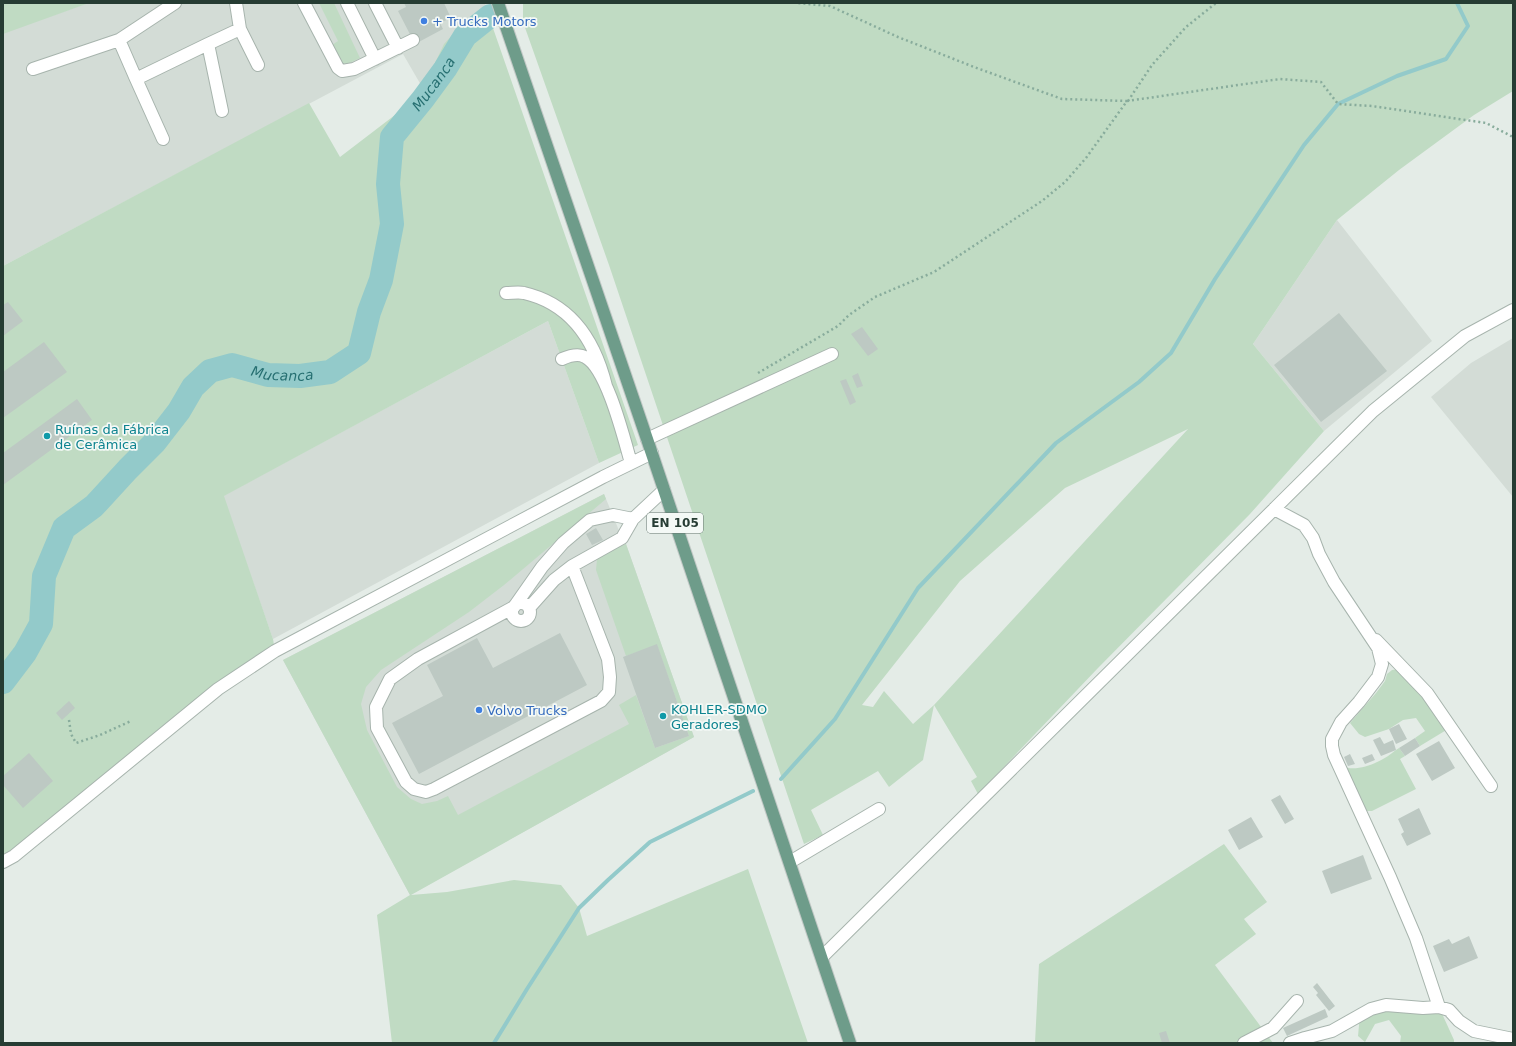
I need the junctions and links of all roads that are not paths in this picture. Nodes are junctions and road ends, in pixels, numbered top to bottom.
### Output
1 (175, 3) edge
2 (236, 3) edge
3 (304, 3) edge
4 (347, 3) edge
5 (375, 3) edge
6 (498, 3) edge
7 (240, 29) junction
8 (118, 40) junction
9 (413, 40) dead end
10 (208, 44) junction
11 (398, 48) junction
12 (375, 59) junction
13 (258, 65) dead end
14 (32, 69) dead end
15 (136, 79) junction
16 (222, 112) dead end
17 (164, 139) dead end
18 (506, 293) dead end
19 (1513, 310) edge
20 (832, 354) dead end
21 (562, 360) dead end
22 (606, 386) junction
23 (647, 439) junction
24 (652, 453) junction
25 (631, 463) junction
26 (664, 490) junction
27 (1274, 509) junction
28 (633, 519) junction
29 (572, 566) junction
30 (514, 607) junction
31 (1367, 631) junction
32 (1491, 786) dead end
33 (878, 809) dead end
34 (3, 862) edge
35 (790, 862) junction
36 (822, 958) junction
37 (1297, 1001) dead end
38 (1439, 1007) junction
39 (1513, 1039) edge
40 (850, 1043) edge
41 (1244, 1043) edge
42 (1290, 1043) edge

1 - 8 street
2 - 7 street
3 - 12 street
4 - 12 street
5 - 11 street
6 - 23 main road, EN 105
7 - 10 street
7 - 13 street
8 - 14 street
8 - 15 street
9 - 11 street
10 - 15 street
10 - 16 street
11 - 12 street
15 - 17 street
18 - 22 street
19 - 27 street
20 - 23 street
21 - 22 street
22 - 25 street
23 - 24 main road, EN 105
24 - 25 street
24 - 26 main road, EN 105
25 - 34 street
26 - 28 street
26 - 35 main road, EN 105
27 - 31 street
27 - 36 street
28 - 29 street
28 - 30 street
29 - 30 street
29 - 30 street
31 - 32 street
31 - 38 street
33 - 35 street
35 - 36 main road, EN 105
36 - 40 main road, EN 105
37 - 41 street
38 - 39 street
38 - 42 street

